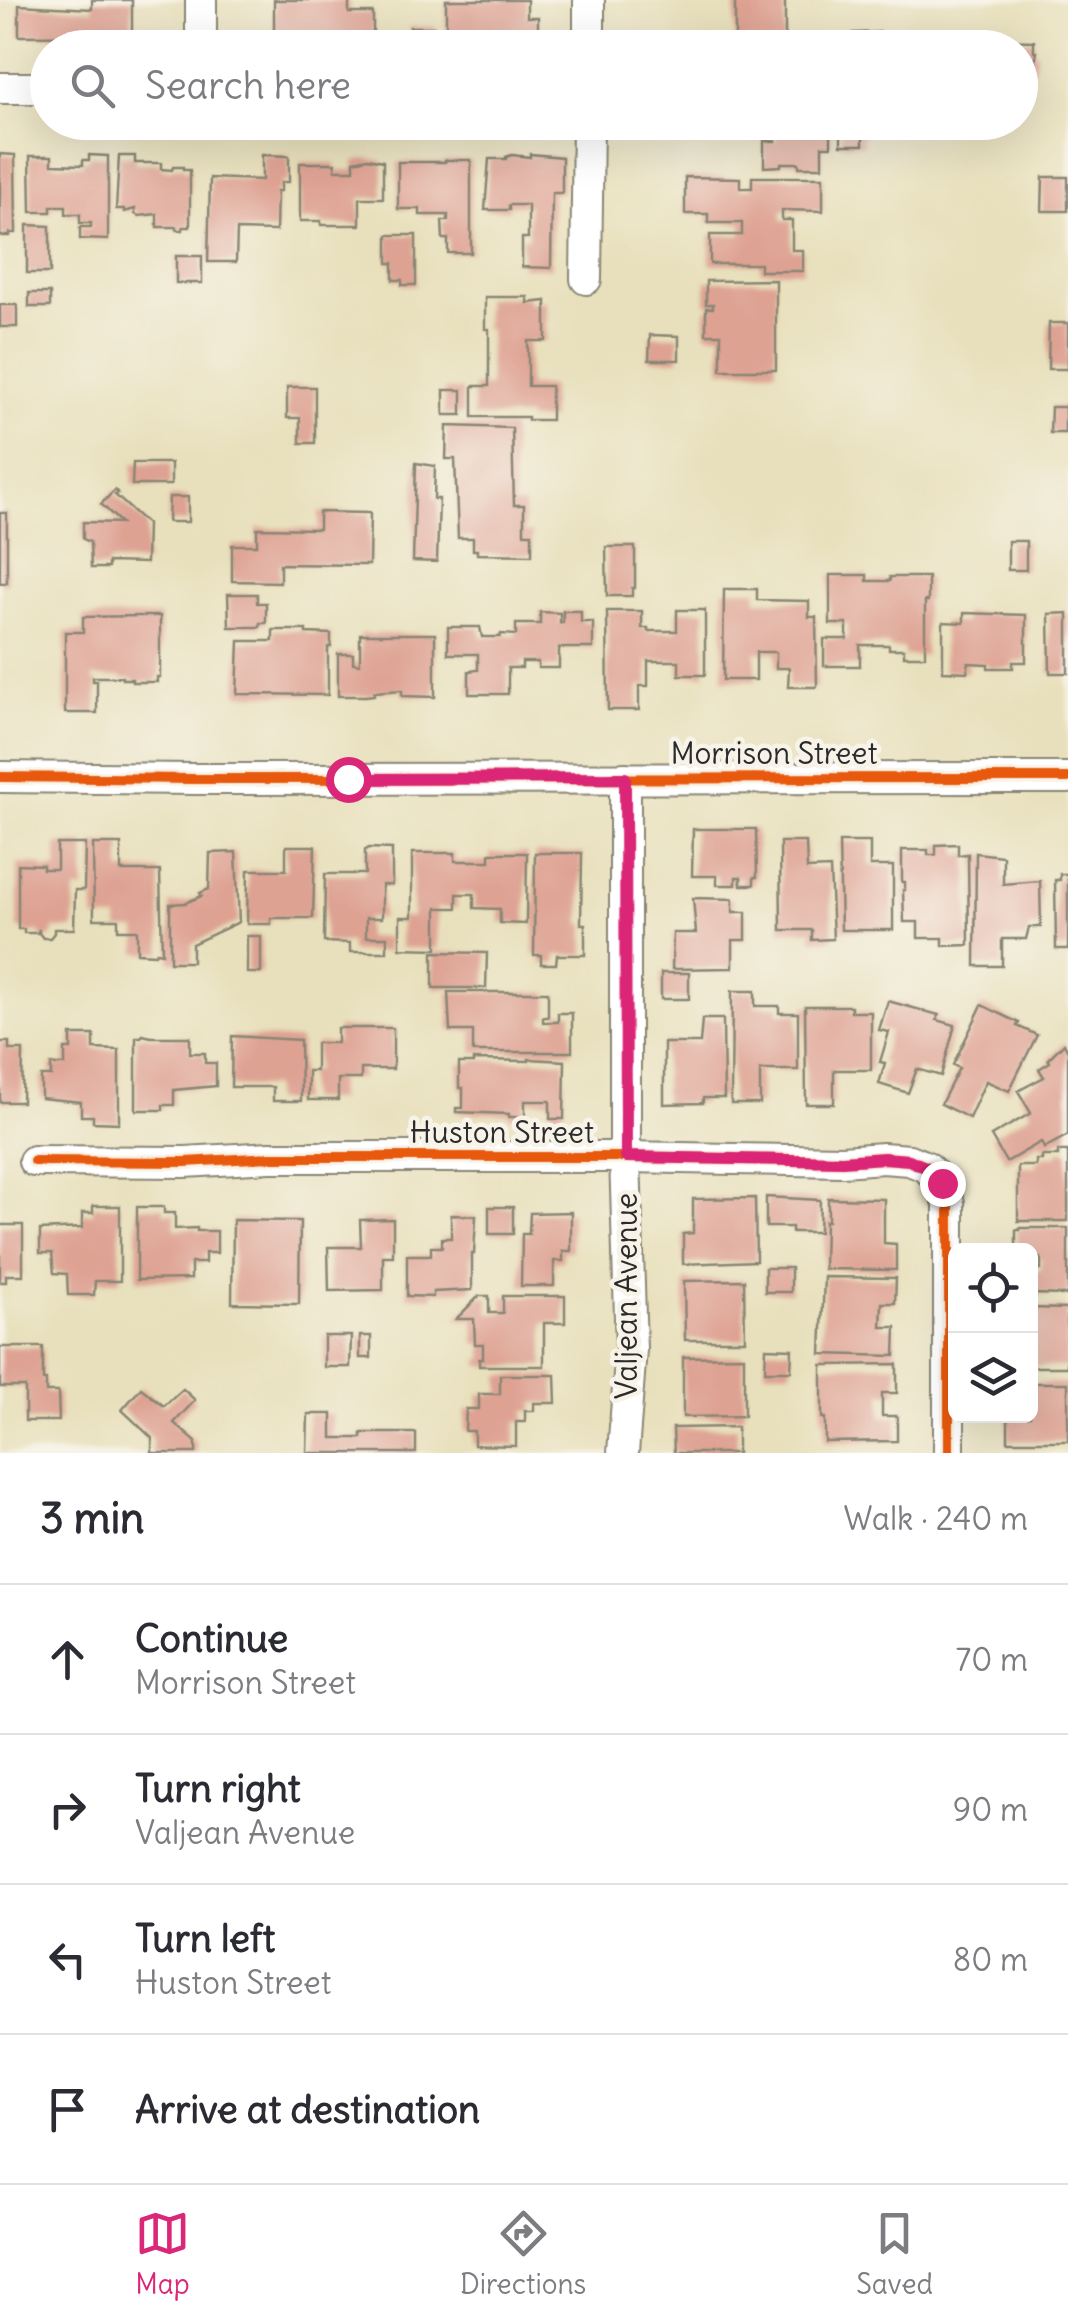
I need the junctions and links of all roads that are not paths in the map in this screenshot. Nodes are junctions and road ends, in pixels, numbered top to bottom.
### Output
1 (201, 0) edge
2 (590, 0) edge
3 (201, 30) edge
4 (589, 30) edge
5 (0, 88) edge
6 (30, 88) edge
7 (588, 140) edge
8 (586, 279) dead end
9 (0, 777) edge
10 (625, 778) junction
11 (1068, 778) edge
12 (626, 1157) junction
13 (34, 1161) dead end
14 (623, 1453) edge
15 (949, 1453) edge

1 - 3 street
2 - 4 street
5 - 6 street
7 - 8 street
9 - 10 street, Morrison Street
10 - 11 street, Morrison Street
10 - 12 street, Valjean Avenue
12 - 13 street, Huston Street
12 - 14 street, Valjean Avenue
12 - 15 street, Huston Street

